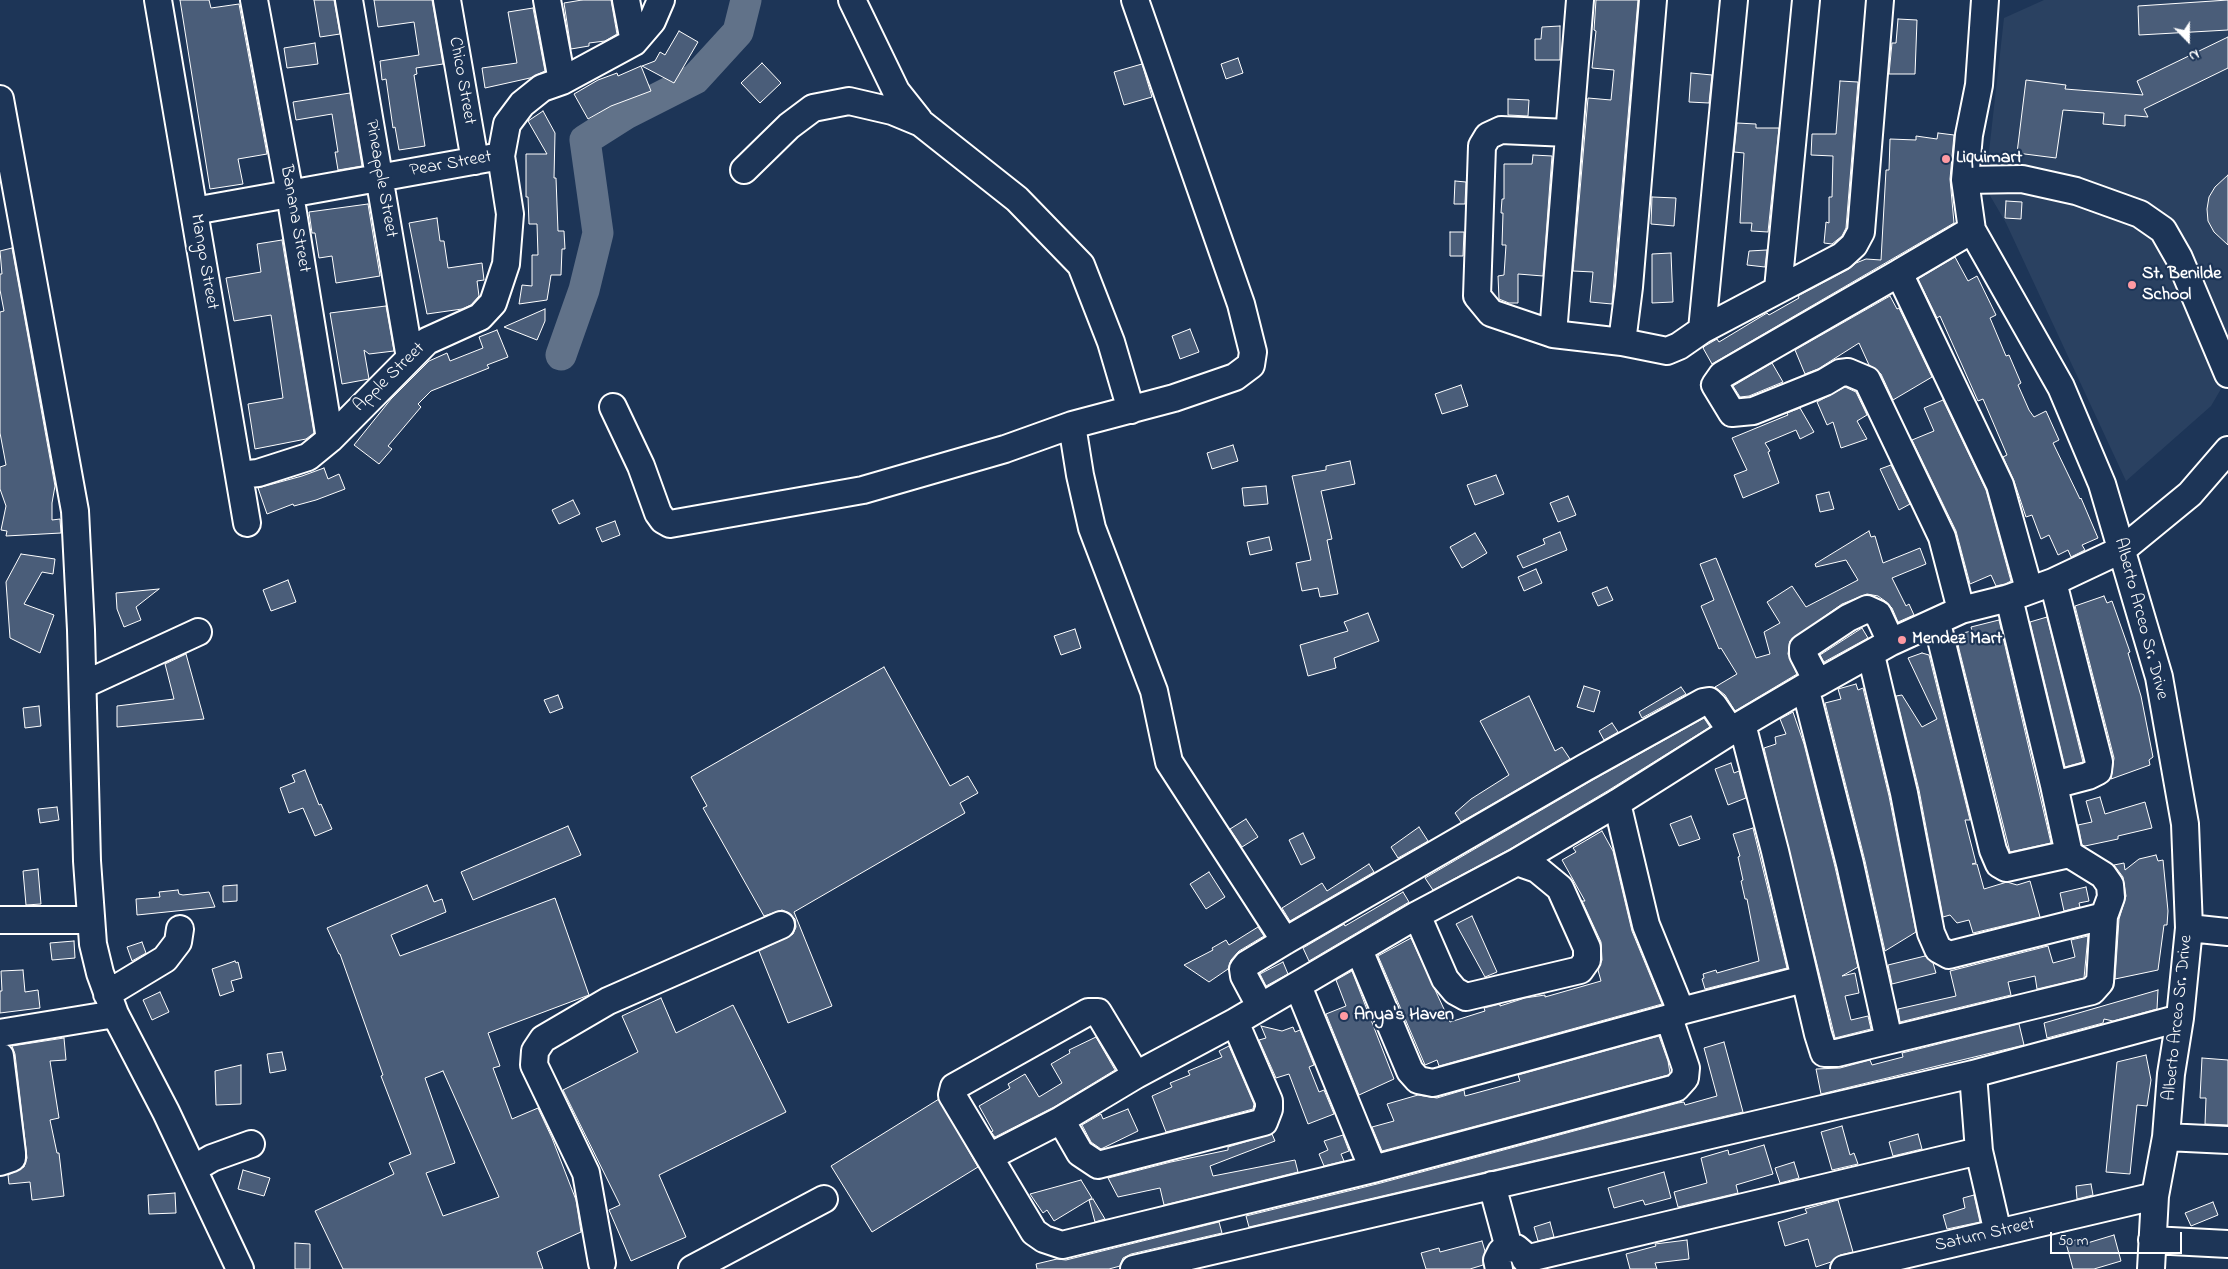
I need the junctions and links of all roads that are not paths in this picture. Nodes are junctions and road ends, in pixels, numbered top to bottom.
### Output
1 (158, 0) edge
2 (254, 0) edge
3 (349, 0) edge
4 (447, 0) edge
5 (547, 0) edge
6 (626, 0) edge
7 (661, 0) edge
8 (852, 0) edge
9 (1135, 0) edge
10 (1580, 0) edge
11 (1653, 0) edge
12 (1734, 0) edge
13 (1806, 0) edge
14 (1880, 0) edge
15 (1984, 0) edge
16 (634, 42) junction
17 (562, 81) junction
18 (0, 99) edge
19 (921, 123) junction
20 (1568, 133) junction
21 (502, 156) junction
22 (5, 160) edge
23 (475, 161) junction
24 (744, 170) dead end
25 (380, 178) junction
26 (1964, 180) junction
27 (290, 194) junction
28 (194, 211) junction
29 (1972, 230) junction
30 (1899, 273) junction
31 (1778, 289) junction
32 (1702, 330) junction
33 (1553, 334) junction
34 (1622, 342) junction
35 (410, 358) junction
36 (2228, 374) edge
37 (613, 407) dead end
38 (1131, 410) junction
39 (1072, 425) junction
40 (330, 439) junction
41 (2228, 450) edge
42 (239, 475) junction
43 (247, 523) dead end
44 (2123, 549) junction
45 (2030, 590) junction
46 (1961, 610) junction
47 (1937, 623) junction
48 (198, 632) dead end
49 (1881, 649) junction
50 (83, 684) junction
51 (1812, 685) junction
52 (1737, 727) junction
53 (2054, 785) junction
54 (1617, 803) junction
55 (2069, 854) junction
56 (1517, 862) junction
57 (1417, 915) junction
58 (2104, 916) junction
59 (0, 920) edge
60 (90, 920) junction
61 (781, 925) dead end
62 (2189, 928) junction
63 (180, 929) dead end
64 (2228, 932) edge
65 (1285, 941) junction
66 (1359, 950) junction
67 (1804, 979) junction
68 (1298, 986) junction
69 (111, 1004) junction
70 (1260, 1006) junction
71 (1675, 1014) junction
72 (2180, 1018) junction
73 (1236, 1022) junction
74 (0, 1034) edge
75 (1889, 1040) junction
76 (0, 1056) edge
77 (1973, 1074) junction
78 (1136, 1075) junction
79 (1061, 1120) junction
80 (2166, 1137) junction
81 (2228, 1140) edge
82 (250, 1144) dead end
83 (1979, 1151) junction
84 (989, 1157) junction
85 (0, 1162) edge
86 (193, 1169) junction
87 (1373, 1169) junction
88 (1492, 1185) junction
89 (2156, 1196) junction
90 (824, 1199) dead end
91 (1998, 1233) junction
92 (2152, 1240) junction
93 (2228, 1244) edge
94 (1506, 1263) edge
95 (597, 1267) edge
96 (1860, 1267) edge
97 (240, 1269) edge
98 (692, 1269) edge
99 (1134, 1269) edge
100 (2151, 1269) edge

1 - 28 street, Mango Street
2 - 27 street, Banana Street
3 - 25 street, Pineapple Street
4 - 23 street, Chico Street
5 - 17 street
6 - 16 street
7 - 16 street, Apple Street
8 - 19 street
9 - 38 street
10 - 20 street
11 - 34 street
12 - 32 street
13 - 31 street
14 - 31 street
15 - 26 street, Alberto Arceo Sr. Drive
16 - 17 street, Apple Street
17 - 21 street, Apple Street
18 - 22 street
19 - 24 street
19 - 38 street
20 - 33 street
20 - 33 street
21 - 23 street, Pear Street
21 - 35 street, Apple Street
22 - 50 street
23 - 25 street, Pear Street
25 - 27 street, Pear Street
25 - 35 street, Pineapple Street
26 - 29 street, Alberto Arceo Sr. Drive
26 - 36 street
27 - 28 street, Pear Street
27 - 40 street, Banana Street
28 - 42 street, Mango Street
29 - 30 street
29 - 44 street, Alberto Arceo Sr. Drive
30 - 45 street
30 - 46 street
31 - 32 street
32 - 34 street
33 - 34 street
35 - 40 street, Apple Street
37 - 39 street
38 - 39 street
39 - 65 street
40 - 42 street, Apple Street
41 - 44 street
42 - 43 street, Mango Street
44 - 45 street
44 - 62 street, Alberto Arceo Sr. Drive
45 - 46 street
45 - 53 street
45 - 53 street
46 - 47 street
47 - 49 street
47 - 55 street
48 - 50 street
49 - 51 street
49 - 51 street
49 - 58 street
50 - 60 street
51 - 52 street
51 - 75 street
52 - 54 street
52 - 65 street
52 - 67 street
53 - 55 street
54 - 56 street
54 - 71 street
55 - 58 street
56 - 57 street
56 - 57 street
57 - 66 street
58 - 75 street
59 - 60 street
60 - 69 street
61 - 95 street
62 - 64 street
62 - 72 street, Alberto Arceo Sr. Drive
63 - 69 street
65 - 70 street
66 - 68 street
66 - 71 street
67 - 71 street
67 - 75 street
68 - 70 street
68 - 87 street
69 - 74 street
69 - 86 street
70 - 73 street
71 - 87 street
72 - 77 street
72 - 80 street, Alberto Arceo Sr. Drive
73 - 78 street
73 - 79 street
76 - 85 street
77 - 83 street
77 - 88 street
78 - 79 street
78 - 84 street
79 - 84 street
80 - 81 street
80 - 89 street, Alberto Arceo Sr. Drive
82 - 86 street
83 - 91 street
83 - 94 street
84 - 87 street
86 - 97 street
88 - 94 street
88 - 99 street
89 - 91 street, Saturn Street
89 - 92 street, Alberto Arceo Sr. Drive
90 - 98 street
91 - 96 street, Saturn Street
92 - 93 street
92 - 100 street, Alberto Arceo Sr. Drive

